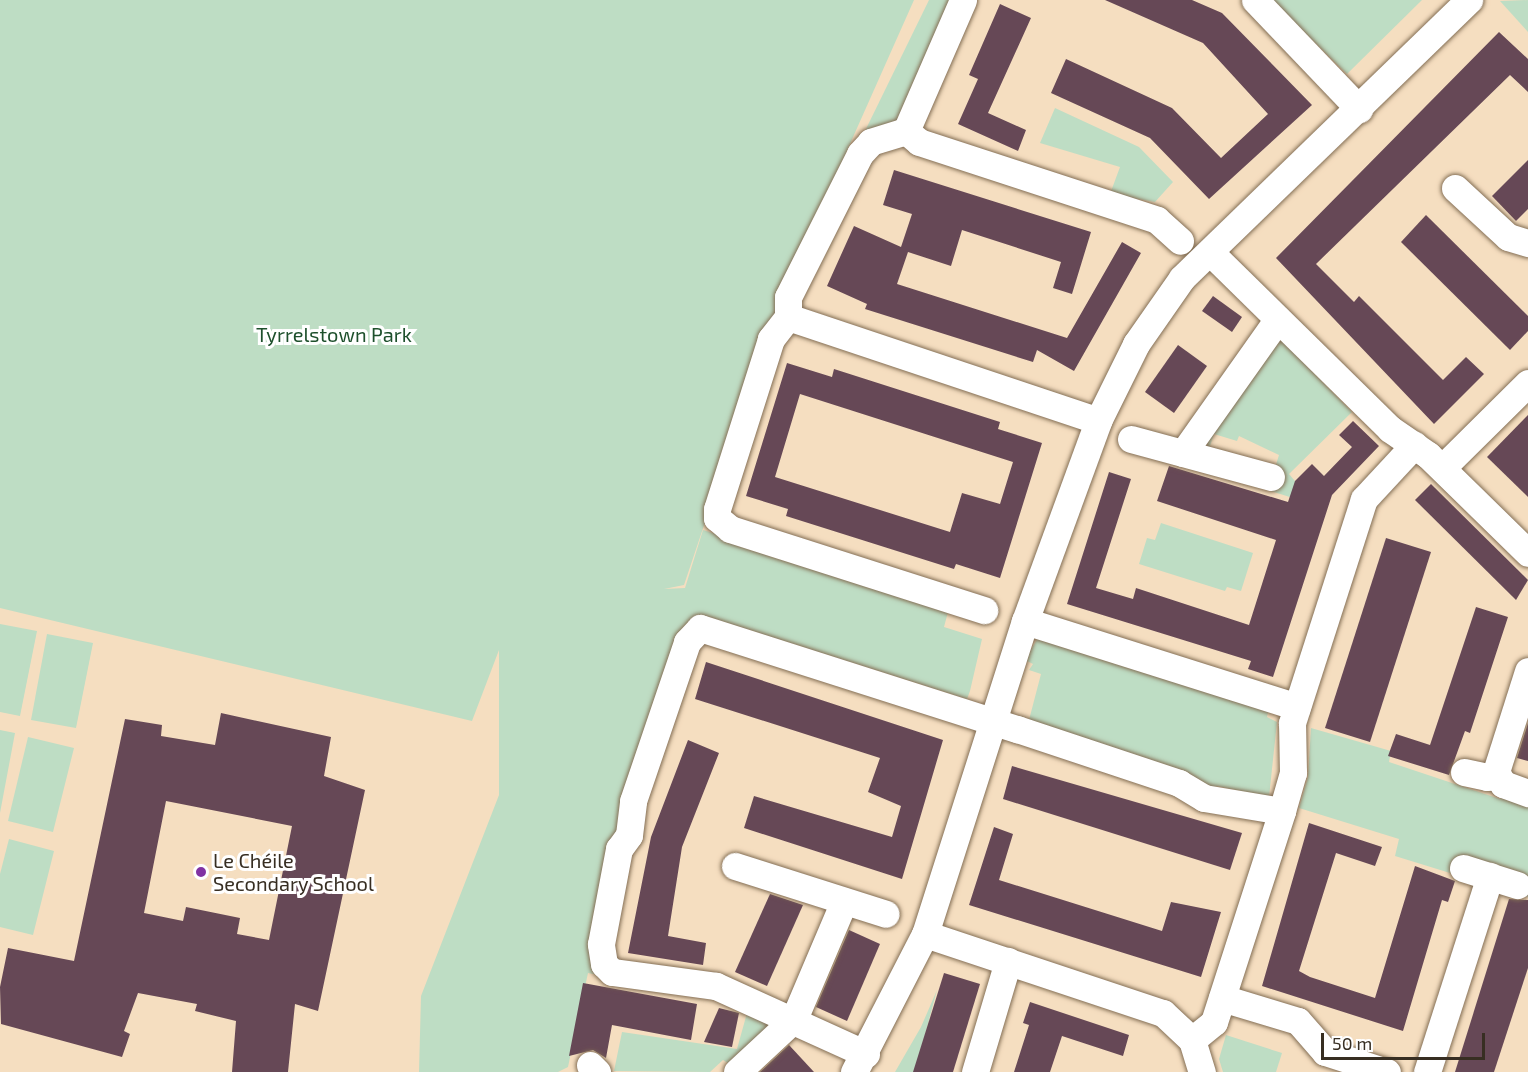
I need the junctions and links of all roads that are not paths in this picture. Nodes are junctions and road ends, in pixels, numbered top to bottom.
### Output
1 (963, 0) edge
2 (1255, 0) edge
3 (1469, 0) edge
4 (1359, 109) junction
5 (906, 131) junction
6 (1455, 188) dead end
7 (1180, 241) dead end
8 (1528, 243) edge
9 (1210, 252) junction
10 (788, 317) junction
11 (1278, 319) junction
12 (1528, 383) edge
13 (1098, 421) junction
14 (1131, 439) dead end
15 (1414, 445) junction
16 (1183, 453) junction
17 (1442, 468) junction
18 (1271, 477) dead end
19 (1528, 553) edge
20 (984, 610) dead end
21 (1025, 621) junction
22 (1528, 671) edge
23 (1297, 707) junction
24 (992, 720) junction
25 (1464, 772) dead end
26 (1496, 772) junction
27 (1528, 793) edge
28 (1282, 811) junction
29 (735, 866) dead end
30 (1463, 868) dead end
31 (1490, 876) junction
32 (1517, 885) dead end
33 (844, 901) junction
34 (886, 914) dead end
35 (925, 934) junction
36 (1008, 961) junction
37 (1222, 998) junction
38 (794, 1019) junction
39 (1192, 1040) junction
40 (860, 1063) edge
41 (737, 1072) edge
42 (975, 1072) edge
43 (1202, 1072) edge
44 (1387, 1072) edge
45 (1427, 1072) edge

1 - 5 street
2 - 4 street
3 - 4 street
4 - 9 street
5 - 7 street
5 - 10 street
6 - 8 street
9 - 11 street
9 - 13 street
10 - 13 street
10 - 20 street
11 - 15 street
11 - 16 street
12 - 17 street
13 - 21 street
14 - 16 street
15 - 17 street
15 - 23 street
16 - 18 street
17 - 19 street
21 - 23 street
21 - 24 street
22 - 26 street
23 - 28 street
24 - 28 street
24 - 35 street
24 - 38 street
25 - 26 street
26 - 27 street
28 - 37 street
29 - 33 street
30 - 31 street
31 - 32 street
31 - 45 street
33 - 34 street
33 - 38 street
35 - 36 street
35 - 40 street
36 - 39 street
36 - 42 street
37 - 39 street
37 - 44 street
38 - 40 street
38 - 41 street
39 - 43 street

